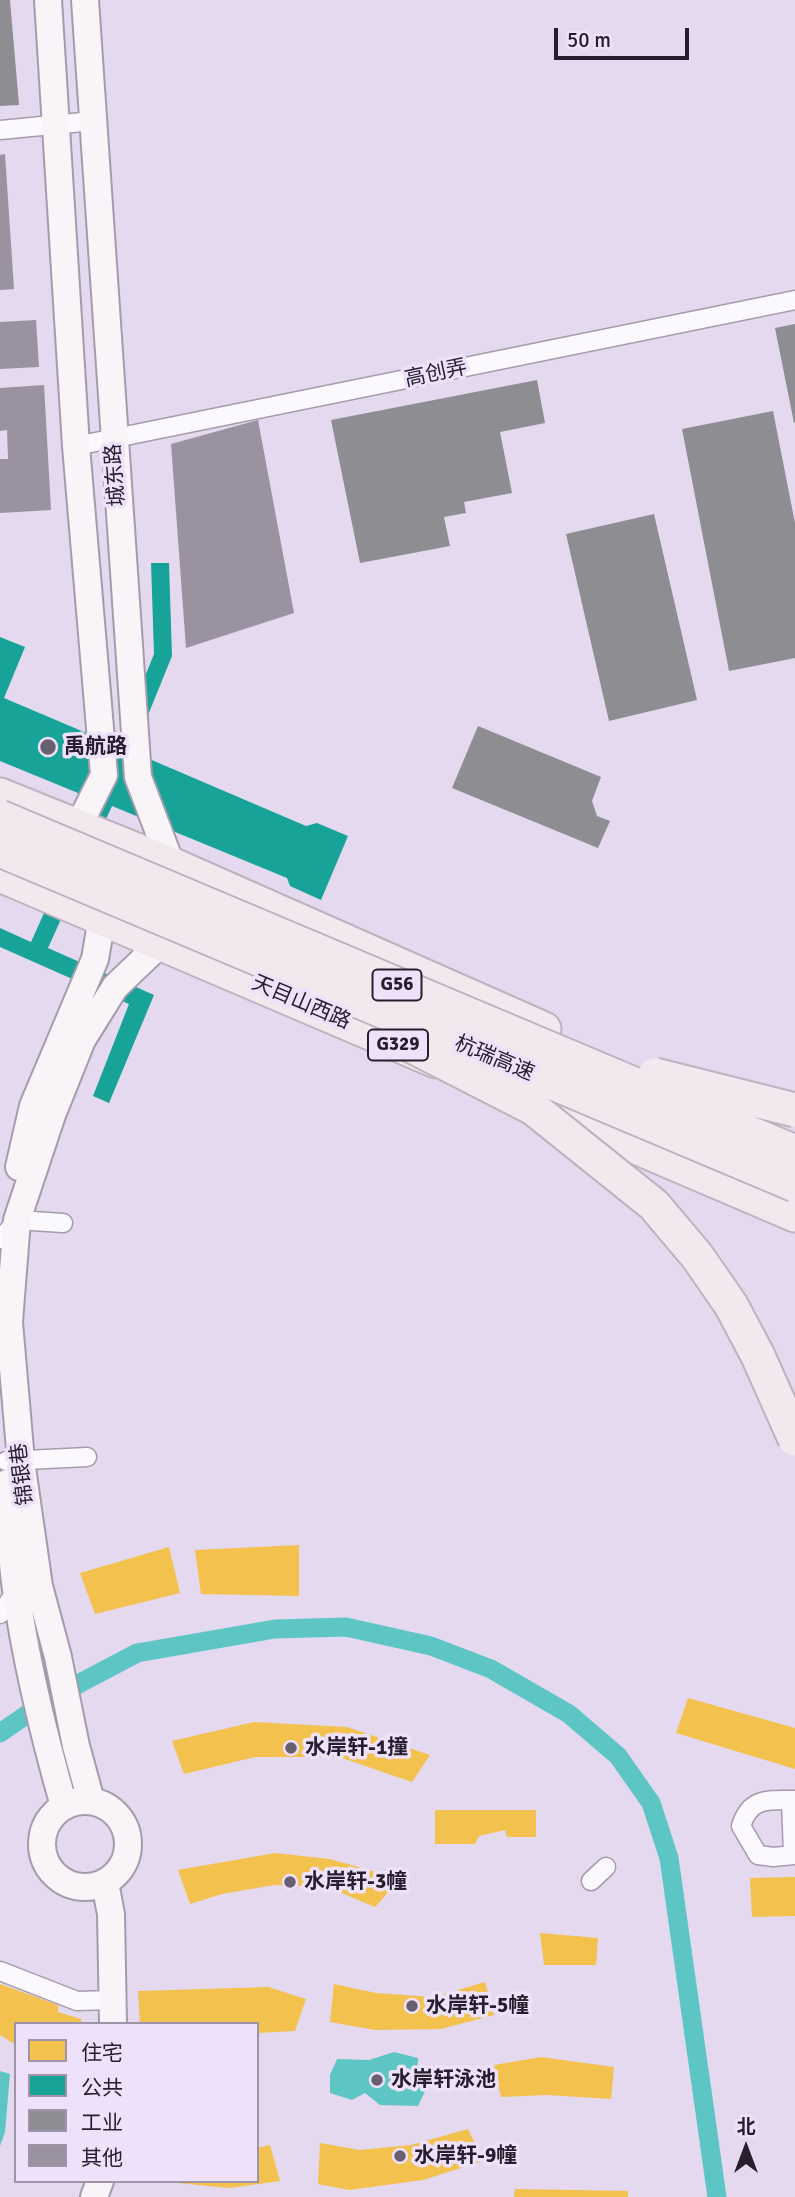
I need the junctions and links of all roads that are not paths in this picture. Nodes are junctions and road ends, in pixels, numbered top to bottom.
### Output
1 (48, 0) edge
2 (85, 0) edge
3 (93, 121) junction
4 (56, 124) junction
5 (0, 130) edge
6 (795, 300) edge
7 (114, 438) junction
8 (76, 446) junction
9 (0, 795) edge
10 (0, 817) edge
11 (78, 827) junction
12 (0, 850) edge
13 (171, 864) junction
14 (0, 875) edge
15 (102, 918) junction
16 (168, 934) junction
17 (537, 1044) junction
18 (795, 1110) edge
19 (795, 1135) edge
20 (795, 1152) edge
21 (795, 1185) edge
22 (795, 1215) edge
23 (63, 1223) dead end
24 (9, 1230) edge
25 (0, 1254) edge
26 (0, 1390) edge
27 (795, 1439) edge
28 (87, 1457) dead end
29 (13, 1461) junction
30 (27, 1588) junction
31 (0, 1614) edge
32 (793, 1800) edge
33 (91, 1801) junction
34 (64, 1806) junction
35 (794, 1855) edge
36 (607, 1867) dead end
37 (590, 1881) dead end
38 (106, 1883) junction
39 (0, 1971) edge
40 (114, 2012) edge

1 - 4 street, 城东路
2 - 3 street, 城东路
3 - 4 street
3 - 7 street, 城东路
4 - 5 street
4 - 8 street, 城东路
6 - 7 street, 高创弄
7 - 8 street, 高创弄
7 - 13 street, 城东路
8 - 11 street, 城东路
9 - 11 highway
10 - 17 highway, 杭瑞高速 / G56, bridge
11 - 13 highway
11 - 15 street
12 - 16 highway, 杭瑞高速 / G56, bridge
13 - 16 street, 城东路
13 - 19 highway
14 - 15 highway, 天目山西路 / G329
15 - 16 highway, 天目山西路 / G329
15 - 24 street, 锦银巷
16 - 21 highway, 杭瑞高速 / G56, bridge
16 - 22 highway, 天目山西路 / G329
16 - 24 street, 锦银巷
16 - 27 highway, bridge
17 - 18 highway, bridge
17 - 20 highway, 杭瑞高速 / G56, bridge
23 - 24 street
24 - 25 street, 锦银巷
24 - 29 street, 锦银巷
26 - 29 street, 锦银巷
28 - 29 street
29 - 30 street, 锦银巷
30 - 31 street
30 - 33 street, 锦银巷
30 - 34 street, 锦银巷
32 - 35 street
32 - 35 street
33 - 34 street
33 - 38 street
34 - 38 street
36 - 37 street
38 - 40 street
39 - 40 street

